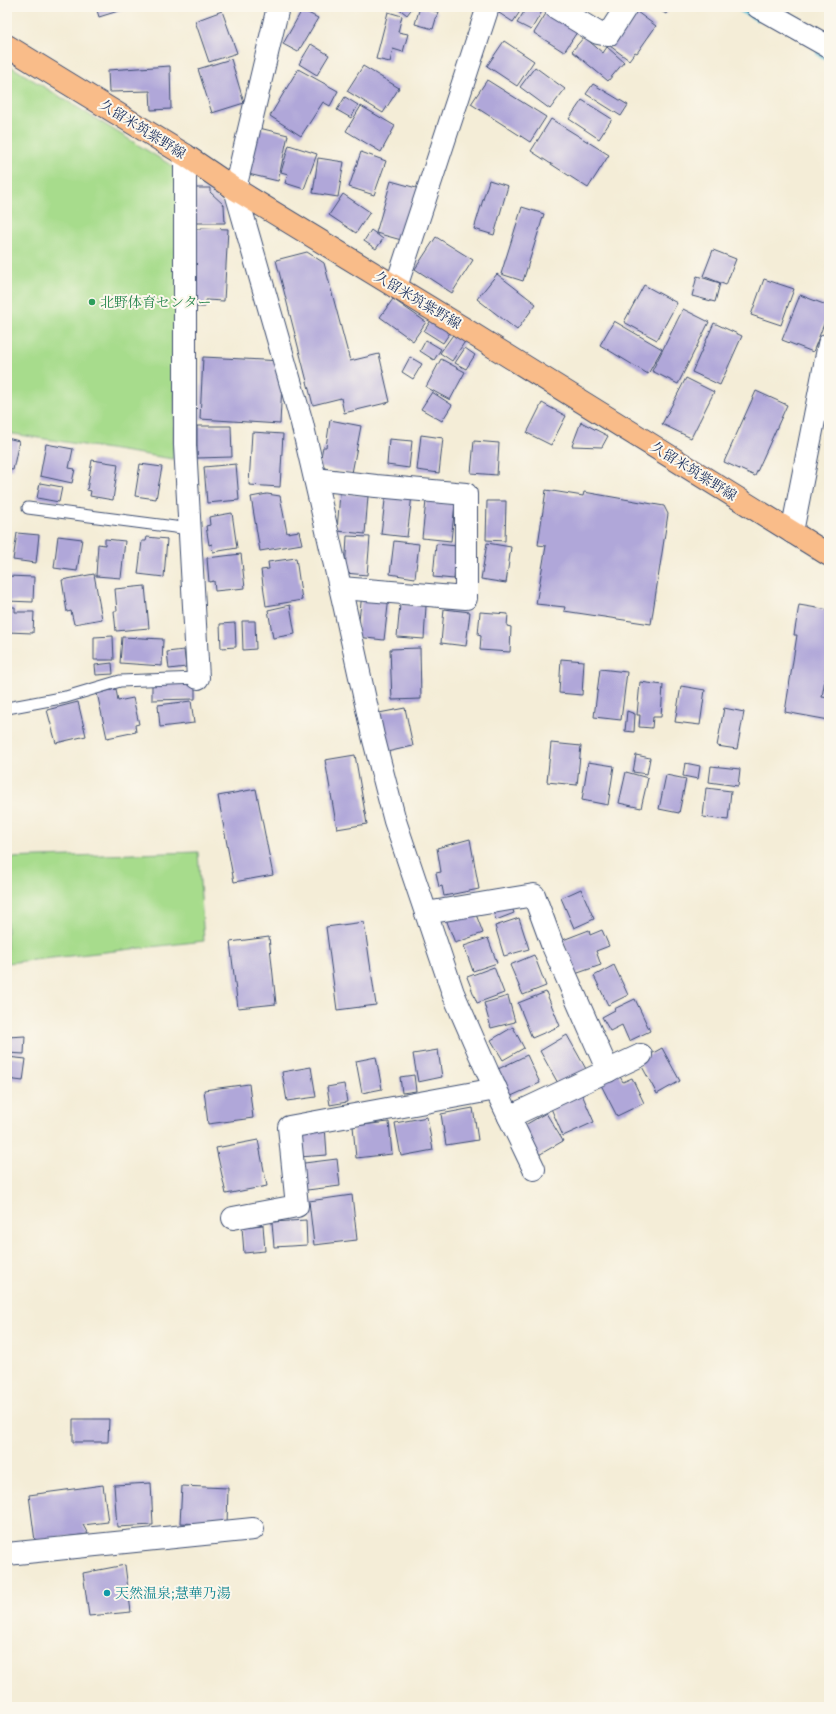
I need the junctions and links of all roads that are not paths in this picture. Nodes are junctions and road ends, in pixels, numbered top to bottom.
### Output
1 (278, 7) edge
2 (488, 7) edge
3 (555, 7) edge
4 (626, 7) edge
5 (758, 7) edge
6 (7, 46) edge
7 (829, 47) edge
8 (185, 155) junction
9 (235, 189) junction
10 (396, 287) junction
11 (829, 349) edge
12 (315, 478) junction
13 (28, 508) dead end
14 (190, 529) junction
15 (792, 532) junction
16 (829, 555) edge
17 (340, 588) junction
18 (198, 678) joint
19 (7, 708) edge
20 (426, 914) junction
21 (641, 1056) dead end
22 (608, 1071) junction
23 (496, 1089) junction
24 (509, 1117) junction
25 (534, 1169) dead end
26 (233, 1218) dead end
27 (253, 1529) dead end
28 (7, 1554) edge

1 - 9 street
2 - 10 street
3 - 4 street
5 - 7 street
6 - 8 main road, 久留米筑紫野線
8 - 9 main road, 久留米筑紫野線
8 - 14 street
9 - 10 main road, 久留米筑紫野線
9 - 12 street
10 - 15 main road, 久留米筑紫野線
11 - 15 street
12 - 17 street
12 - 17 street
13 - 14 lane
14 - 18 street
15 - 16 main road, 久留米筑紫野線
17 - 20 street
18 - 19 lane
20 - 22 street
20 - 23 street
21 - 22 street
22 - 24 street
23 - 24 street
23 - 26 street
24 - 25 street
27 - 28 street

